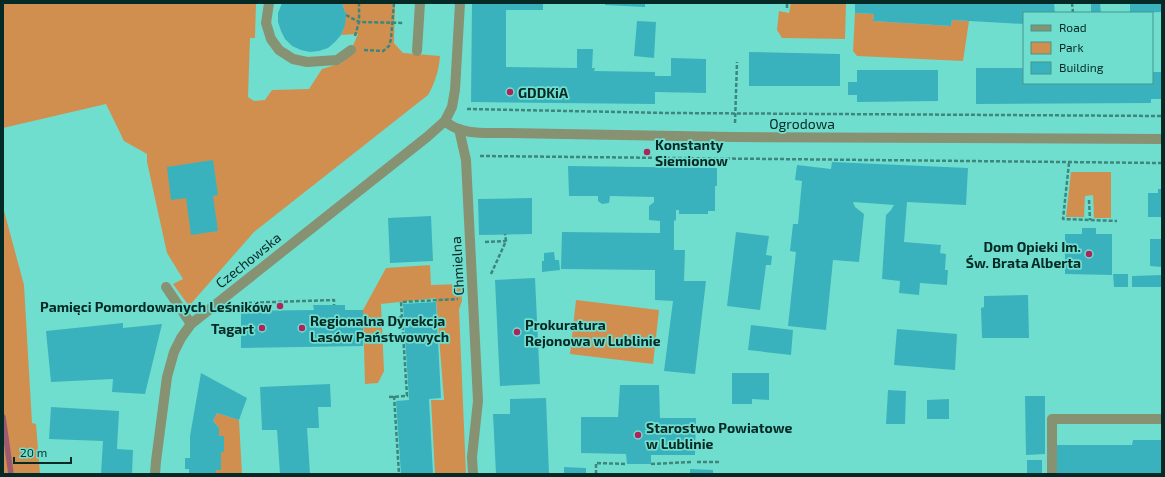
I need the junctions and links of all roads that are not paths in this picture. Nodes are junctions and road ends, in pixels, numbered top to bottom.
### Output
1 (269, 3) edge
2 (420, 3) edge
3 (460, 3) edge
4 (351, 50) road end
5 (417, 51) dead end
6 (445, 121) junction
7 (459, 129) junction
8 (1162, 140) edge
9 (166, 288) dead end
10 (191, 324) junction
11 (1162, 419) edge
12 (155, 474) edge
13 (473, 474) edge
14 (1052, 474) edge

1 - 4 street
2 - 5 street
3 - 6 street
6 - 7 street, Ogrodowa
6 - 10 street, Czechowska
7 - 8 street, Ogrodowa
7 - 13 street, Chmielna
9 - 10 street
10 - 12 street, Czechowska
11 - 14 street

